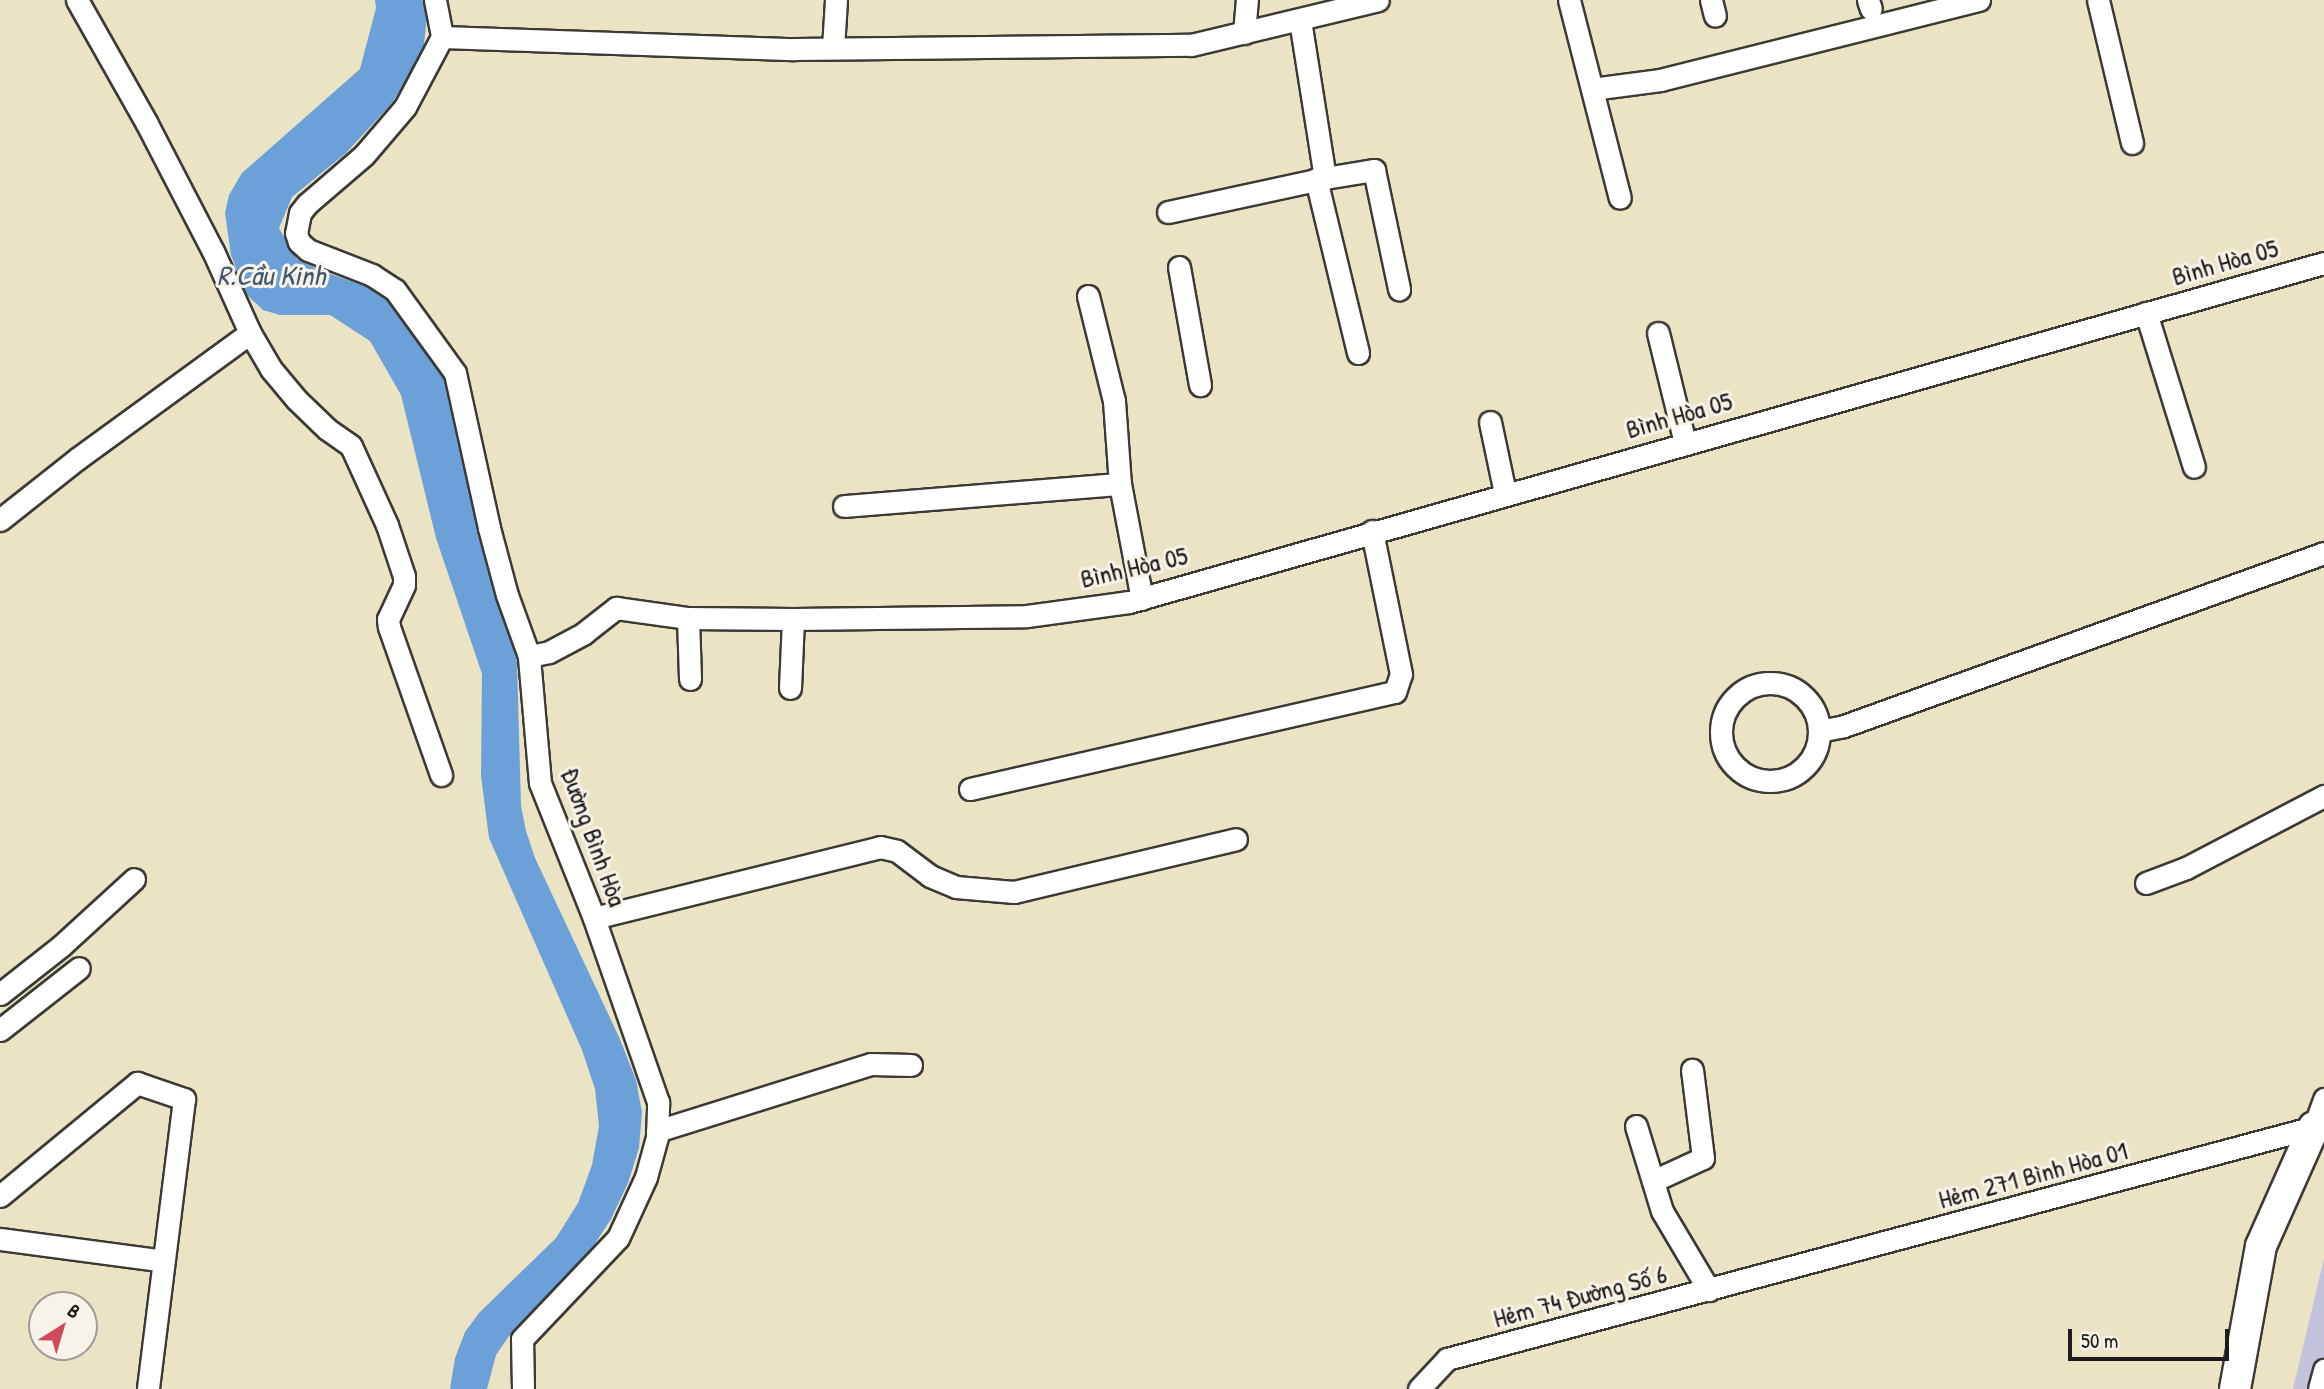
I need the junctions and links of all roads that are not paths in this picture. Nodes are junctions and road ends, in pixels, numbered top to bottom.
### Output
1 (77, 0) edge
2 (435, 0) edge
3 (836, 0) edge
4 (1247, 0) edge
5 (1378, 0) edge
6 (1569, 0) edge
7 (1979, 0) edge
8 (2098, 0) edge
9 (1300, 20) junction
10 (1244, 33) junction
11 (442, 37) junction
12 (833, 48) junction
13 (1592, 89) junction
14 (2132, 143) dead end
15 (1320, 178) junction
16 (1620, 198) dead end
17 (1168, 212) dead end
18 (2324, 263) edge
19 (1179, 267) dead end
20 (1399, 289) dead end
21 (1088, 296) dead end
22 (2146, 313) junction
23 (1658, 332) dead end
24 (250, 334) junction
25 (1358, 353) dead end
26 (1199, 385) dead end
27 (1490, 422) dead end
28 (1685, 443) junction
29 (2194, 467) dead end
30 (1120, 484) junction
31 (1505, 493) junction
32 (845, 506) dead end
33 (0, 520) edge
34 (1372, 531) junction
35 (2324, 553) edge
36 (1142, 599) junction
37 (688, 618) junction
38 (793, 619) junction
39 (528, 656) junction
40 (690, 678) dead end
41 (790, 688) dead end
42 (1819, 731) junction
43 (440, 775) dead end
44 (970, 789) dead end
45 (2324, 796) edge
46 (1236, 839) dead end
47 (134, 880) dead end
48 (2146, 883) dead end
49 (594, 918) junction
50 (79, 968) dead end
51 (0, 994) edge
52 (0, 1030) edge
53 (911, 1065) dead end
54 (1692, 1070) dead end
55 (2324, 1098) edge
56 (2319, 1125) edge
57 (1636, 1126) dead end
58 (657, 1131) junction
59 (1653, 1181) junction
60 (0, 1196) edge
61 (0, 1239) edge
62 (164, 1261) junction
63 (1766, 1275) joint
64 (1709, 1290) junction
65 (2324, 1370) edge
66 (148, 1389) edge
67 (523, 1389) edge
68 (1419, 1389) edge
69 (2235, 1389) edge
70 (2319, 1389) edge

1 - 24 street
2 - 11 street
3 - 12 street
4 - 10 street
5 - 9 street
6 - 13 street
7 - 13 street
8 - 14 street
9 - 10 street
9 - 15 street
10 - 12 street
11 - 12 street
11 - 39 street, Đường Bình Hòa
13 - 16 street
15 - 17 street
15 - 20 street
15 - 25 street
18 - 22 street, Bình Hòa 05
19 - 26 street
21 - 30 street
22 - 28 street, Bình Hòa 05
22 - 29 street
23 - 28 street
24 - 33 street
24 - 43 street
27 - 31 street
28 - 31 street, Bình Hòa 05
30 - 32 street
30 - 36 street
31 - 34 street, Bình Hòa 05
34 - 36 street, Bình Hòa 05
34 - 44 street
35 - 42 street
36 - 38 street, Bình Hòa 05
37 - 38 street
37 - 39 street
37 - 40 street
38 - 41 street
39 - 49 street, Đường Bình Hòa
42 - 42 street
45 - 48 street
46 - 49 street
47 - 51 street
49 - 58 street, Đường Bình Hòa
50 - 52 street
53 - 58 street
54 - 59 street
55 - 56 street
56 - 63 street, Hẻm 271 Bình Hòa 01
56 - 69 main road
57 - 59 street
58 - 67 street, Đường Bình Hòa
59 - 64 street
60 - 62 street
61 - 62 street
62 - 66 street
63 - 64 street, Hẻm 74 Đường Số 6
64 - 68 street, Hẻm 74 Đường Số 6
65 - 70 street

